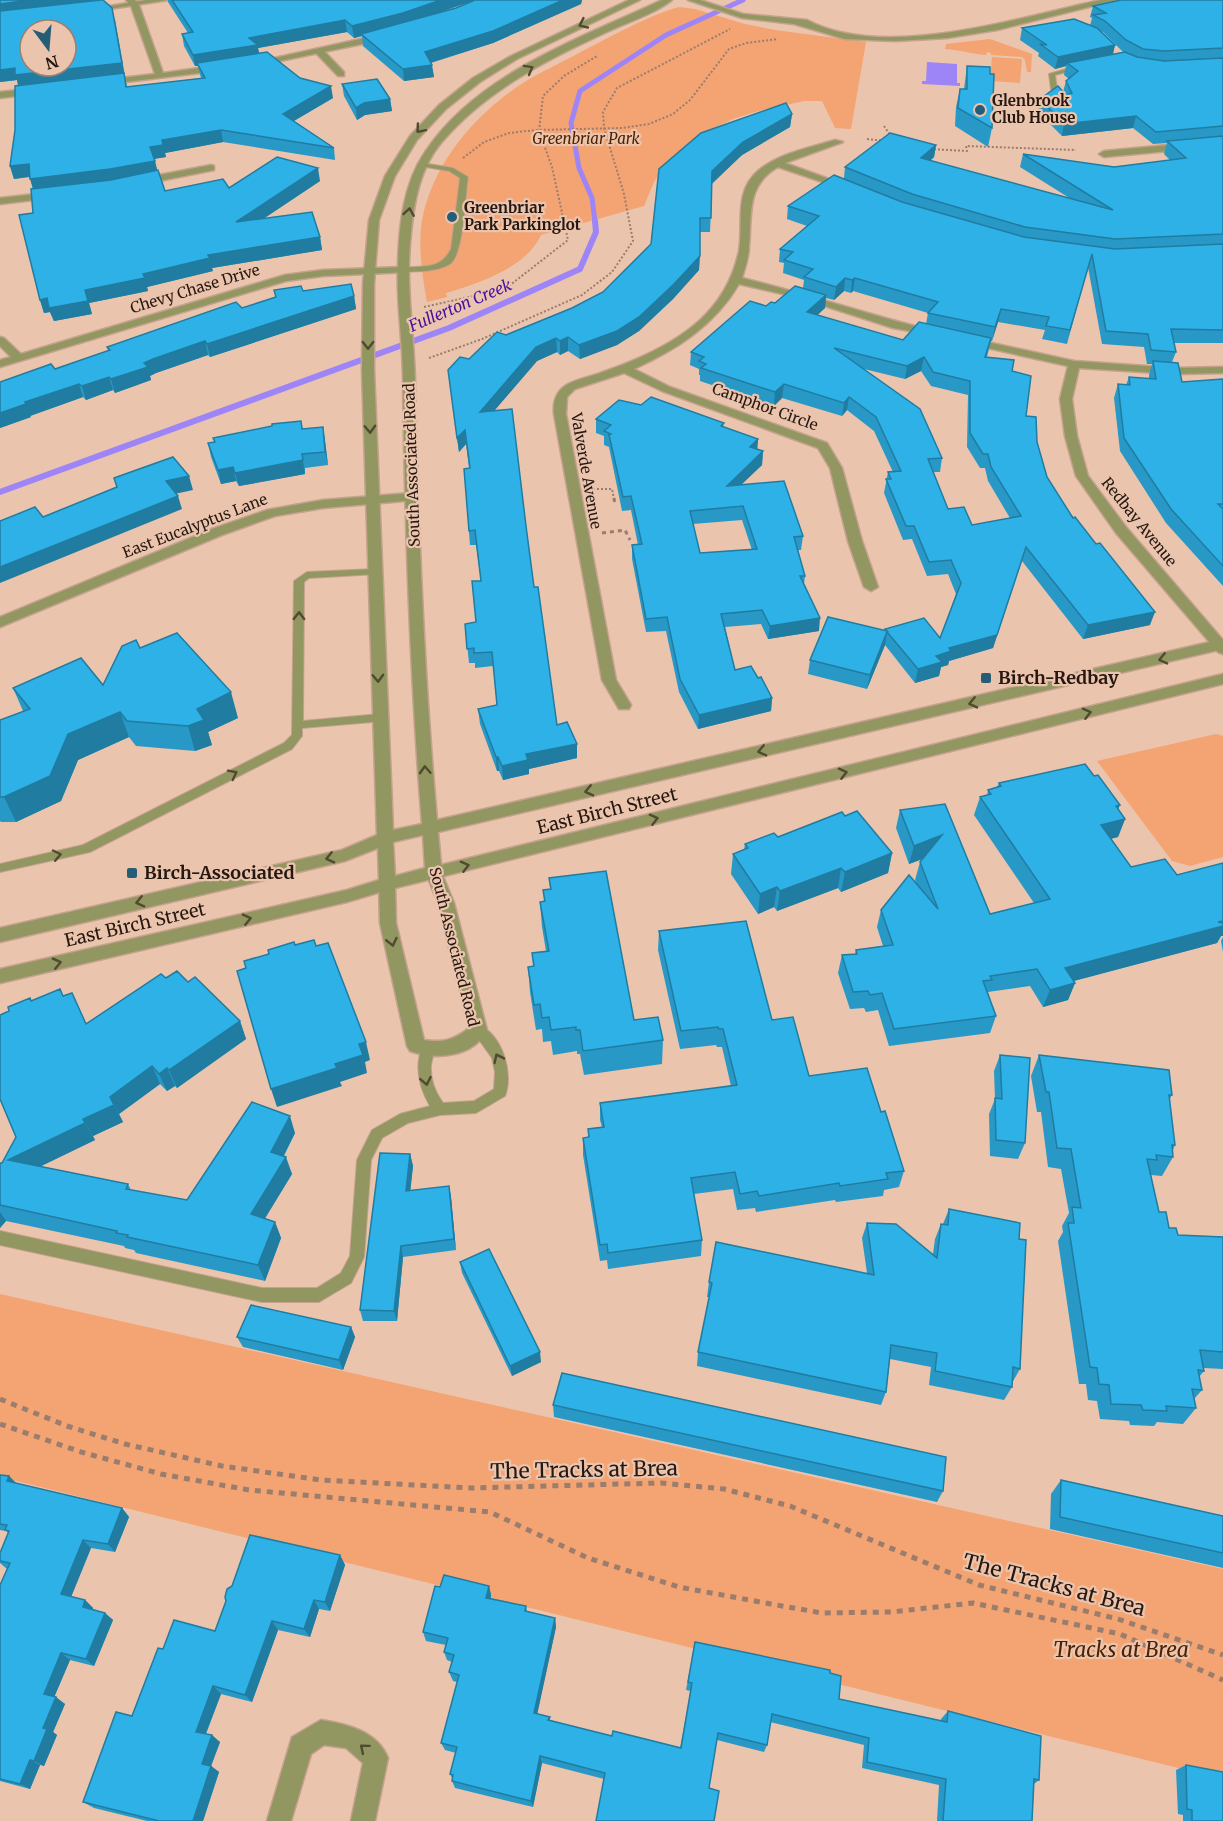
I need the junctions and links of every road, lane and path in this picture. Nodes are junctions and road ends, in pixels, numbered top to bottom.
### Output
1 (164, 0) edge
2 (636, 0) edge
3 (668, 0) edge
4 (692, 0) edge
5 (1113, 0) edge
6 (133, 2) edge
7 (79, 11) edge
8 (1049, 16) junction
9 (759, 19) junction
10 (1068, 24) edge
11 (392, 35) edge
12 (788, 39) dead end
13 (320, 51) junction
14 (600, 54) dead end
15 (242, 66) edge
16 (1086, 66) edge
17 (230, 67) edge
18 (341, 74) dead end
19 (160, 76) junction
20 (92, 84) edge
21 (46, 90) edge
22 (0, 95) edge
23 (1065, 104) edge
24 (884, 126) dead end
25 (604, 128) junction
26 (539, 131) junction
27 (897, 137) edge
28 (867, 139) dead end
29 (890, 141) edge
30 (838, 142) dead end
31 (1223, 143) edge
32 (927, 148) edge
33 (1076, 150) dead end
34 (1104, 154) dead end
35 (462, 160) dead end
36 (776, 163) junction
37 (423, 165) junction
38 (212, 168) dead end
39 (124, 185) edge
40 (852, 190) edge
41 (68, 193) edge
42 (0, 201) edge
43 (404, 270) junction
44 (369, 271) junction
45 (736, 280) junction
46 (405, 311) junction
47 (0, 340) edge
48 (409, 357) junction
49 (18, 358) junction
50 (0, 364) edge
51 (1074, 364) junction
52 (624, 369) junction
53 (1223, 370) edge
54 (590, 489) dead end
55 (412, 497) junction
56 (372, 500) junction
57 (615, 505) dead end
58 (599, 533) dead end
59 (630, 540) dead end
60 (375, 572) junction
61 (872, 587) dead end
62 (0, 622) edge
63 (1222, 646) edge
64 (1223, 679) edge
65 (624, 705) dead end
66 (380, 718) junction
67 (297, 725) junction
68 (429, 828) junction
69 (385, 838) junction
70 (0, 868) edge
71 (434, 873) junction
72 (387, 884) junction
73 (0, 934) edge
74 (0, 976) edge
75 (478, 1030) junction
76 (428, 1049) junction
77 (440, 1110) junction
78 (0, 1238) edge
79 (0, 1399) edge
80 (0, 1424) edge
81 (1223, 1655) edge
82 (1223, 1680) edge
83 (279, 1821) edge
84 (363, 1821) edge

1 - 6 street
2 -> 44 street
37 -> 3 street, South Associated Road
4 - 9 street
5 - 8 street
6 - 7 street
6 - 19 street
8 - 9 street
8 - 10 street
9 - 25 path
11 - 13 street
12 - 25 path
13 - 15 street
13 - 18 street
14 - 26 path
16 - 23 lane
17 - 19 street
19 - 20 street
21 - 22 street
24 - 27 path
25 - 26 path
25 - 48 path
26 - 35 path
26 - 46 path
28 - 29 path
30 - 36 street, Valverde Avenue
31 - 34 street
32 - 33 path
36 - 40 street
36 - 45 street, Valverde Avenue
43 -> 37 street, South Associated Road
37 - 43 lane
38 - 39 street
41 - 42 street
43 - 44 street, Chevy Chase Drive
43 - 46 street, South Associated Road
44 - 49 street, Chevy Chase Drive
44 -> 56 street
45 - 51 street
45 - 52 street, Valverde Avenue
46 - 48 street, South Associated Road
47 - 49 street
48 - 55 street, South Associated Road
49 - 50 street, Chevy Chase Drive
51 - 53 street
51 - 63 street, Redbay Avenue
52 - 61 street, Camphor Circle
52 - 65 street, Valverde Avenue
54 - 57 path
55 - 56 street, East Eucalyptus Lane
68 -> 55 street, South Associated Road
56 - 60 street
56 - 62 street, East Eucalyptus Lane
58 - 59 path
60 -> 66 street
67 -> 60 lane
63 -> 68 street, East Birch Street
71 -> 64 street, East Birch Street
66 - 67 lane
66 - 69 street
70 -> 67 lane
68 - 69 street, East Birch Street
68 - 71 street, South Associated Road
69 - 72 street
69 -> 73 street, East Birch Street
71 - 72 street, East Birch Street
71 - 75 street, South Associated Road
74 -> 72 street, East Birch Street
72 -> 76 street
75 - 76 street, South Associated Road
77 -> 75 lane
76 -> 77 lane
77 - 78 lane
79 - 81 path, The Tracks at Brea
80 - 82 path
84 -> 83 street

